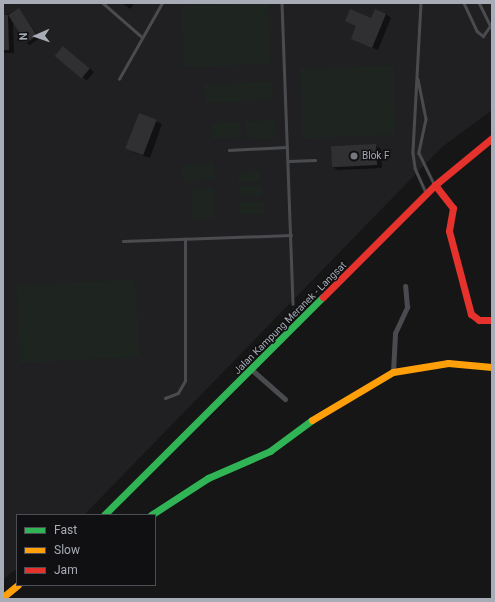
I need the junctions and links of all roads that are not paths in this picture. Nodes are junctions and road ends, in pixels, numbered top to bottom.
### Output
1 (103, 3) edge
2 (162, 3) edge
3 (282, 3) edge
4 (421, 3) edge
5 (464, 3) edge
6 (480, 3) edge
7 (141, 36) junction
8 (417, 76) junction
9 (119, 79) dead end
10 (492, 138) edge
11 (414, 142) junction
12 (421, 142) junction
13 (288, 147) junction
14 (229, 150) dead end
15 (315, 160) dead end
16 (289, 161) junction
17 (435, 185) junction
18 (426, 193) junction
19 (291, 235) junction
20 (185, 239) junction
21 (123, 241) dead end
22 (405, 286) dead end
23 (293, 304) dead end
24 (491, 320) dead end
25 (492, 367) edge
26 (252, 370) junction
27 (393, 372) junction
28 (165, 398) dead end
29 (285, 399) dead end
30 (105, 514) edge
31 (153, 514) edge
32 (17, 586) edge
33 (3, 597) edge

1 - 7 lane
2 - 7 lane
3 - 13 lane
4 - 8 lane
5 - 6 lane
7 - 9 lane
8 - 11 lane
8 - 12 lane
10 - 17 main road, Jalan Kampung Meranek - Langsat
11 - 12 lane
11 - 18 lane
12 - 17 lane
13 - 14 lane
13 - 16 lane
15 - 16 lane
16 - 19 lane
17 - 18 main road, Jalan Kampung Meranek - Langsat
17 - 24 main road
18 - 26 main road, Jalan Kampung Meranek - Langsat
19 - 20 lane
19 - 23 lane
20 - 21 lane
20 - 28 lane
22 - 27 street
25 - 27 main road
26 - 29 street
26 - 30 main road, Jalan Kampung Meranek - Langsat
27 - 31 main road
32 - 33 main road

